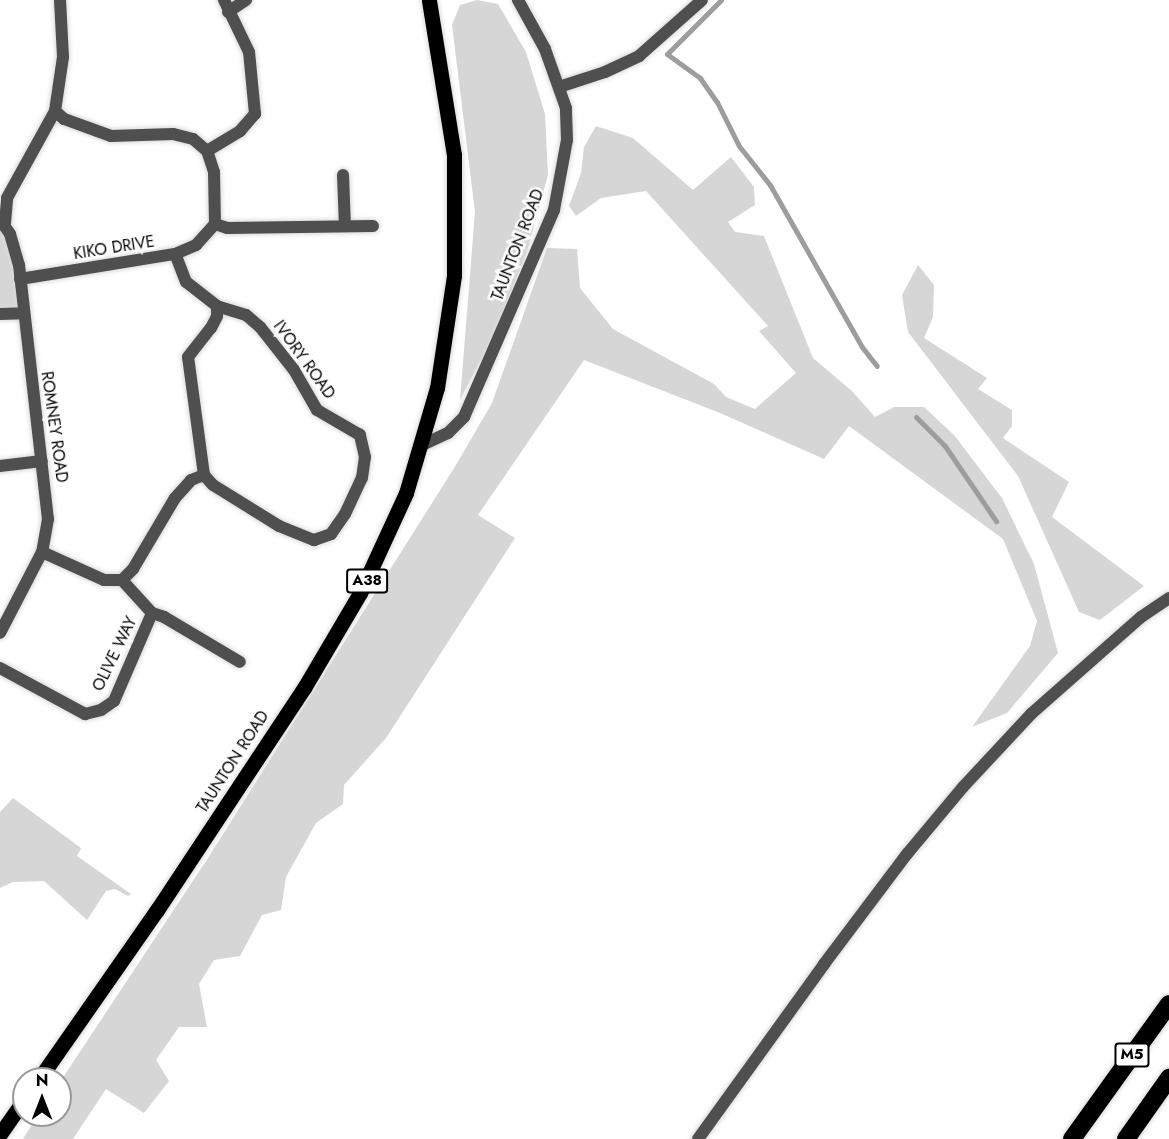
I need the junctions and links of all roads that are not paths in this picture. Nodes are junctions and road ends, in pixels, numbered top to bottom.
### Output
1 (60, 0) edge
2 (246, 0) edge
3 (429, 0) edge
4 (518, 0) edge
5 (702, 0) edge
6 (226, 6) edge
7 (559, 87) junction
8 (55, 111) junction
9 (207, 151) junction
10 (343, 175) dead end
11 (2, 221) edge
12 (345, 226) junction
13 (373, 226) dead end
14 (212, 230) junction
15 (175, 254) junction
16 (20, 279) junction
17 (217, 306) junction
18 (22, 313) junction
19 (0, 314) edge
20 (422, 445) junction
21 (42, 461) junction
22 (0, 466) edge
23 (204, 475) junction
24 (42, 552) junction
25 (122, 580) junction
26 (1169, 598) edge
27 (152, 613) junction
28 (0, 633) edge
29 (240, 662) dead end
30 (0, 668) edge
31 (1169, 1004) edge
32 (47, 1067) edge
33 (1169, 1078) edge
34 (1094, 1107) junction
35 (12, 1117) edge
36 (0, 1134) edge
37 (698, 1139) edge
38 (1062, 1139) edge
39 (1072, 1139) edge
40 (1126, 1139) edge

1 - 8 street
2 - 6 street
3 - 20 main road, TAUNTON ROAD / A38
4 - 7 street, TAUNTON ROAD
5 - 7 street
6 - 9 street
7 - 20 street, TAUNTON ROAD
8 - 9 street
8 - 11 street
9 - 14 street
10 - 12 street
11 - 16 street, ROMNEY ROAD
12 - 13 street
12 - 14 street
14 - 15 street, KIKO DRIVE
15 - 16 street, KIKO DRIVE
15 - 17 street
16 - 18 street, ROMNEY ROAD
17 - 23 street
17 - 23 street, IVORY ROAD
18 - 19 street
18 - 21 street, ROMNEY ROAD
20 - 32 main road, TAUNTON ROAD / A38
21 - 22 street
21 - 24 street, ROMNEY ROAD
23 - 25 street
24 - 25 street
24 - 28 street, ROMNEY ROAD
25 - 27 street, OLIVE WAY
26 - 37 street
27 - 29 street
27 - 30 street, OLIVE WAY
31 - 34 highway, M5
33 - 40 highway, M5
34 - 38 highway, M5
34 - 39 highway, M5
35 - 36 main road

